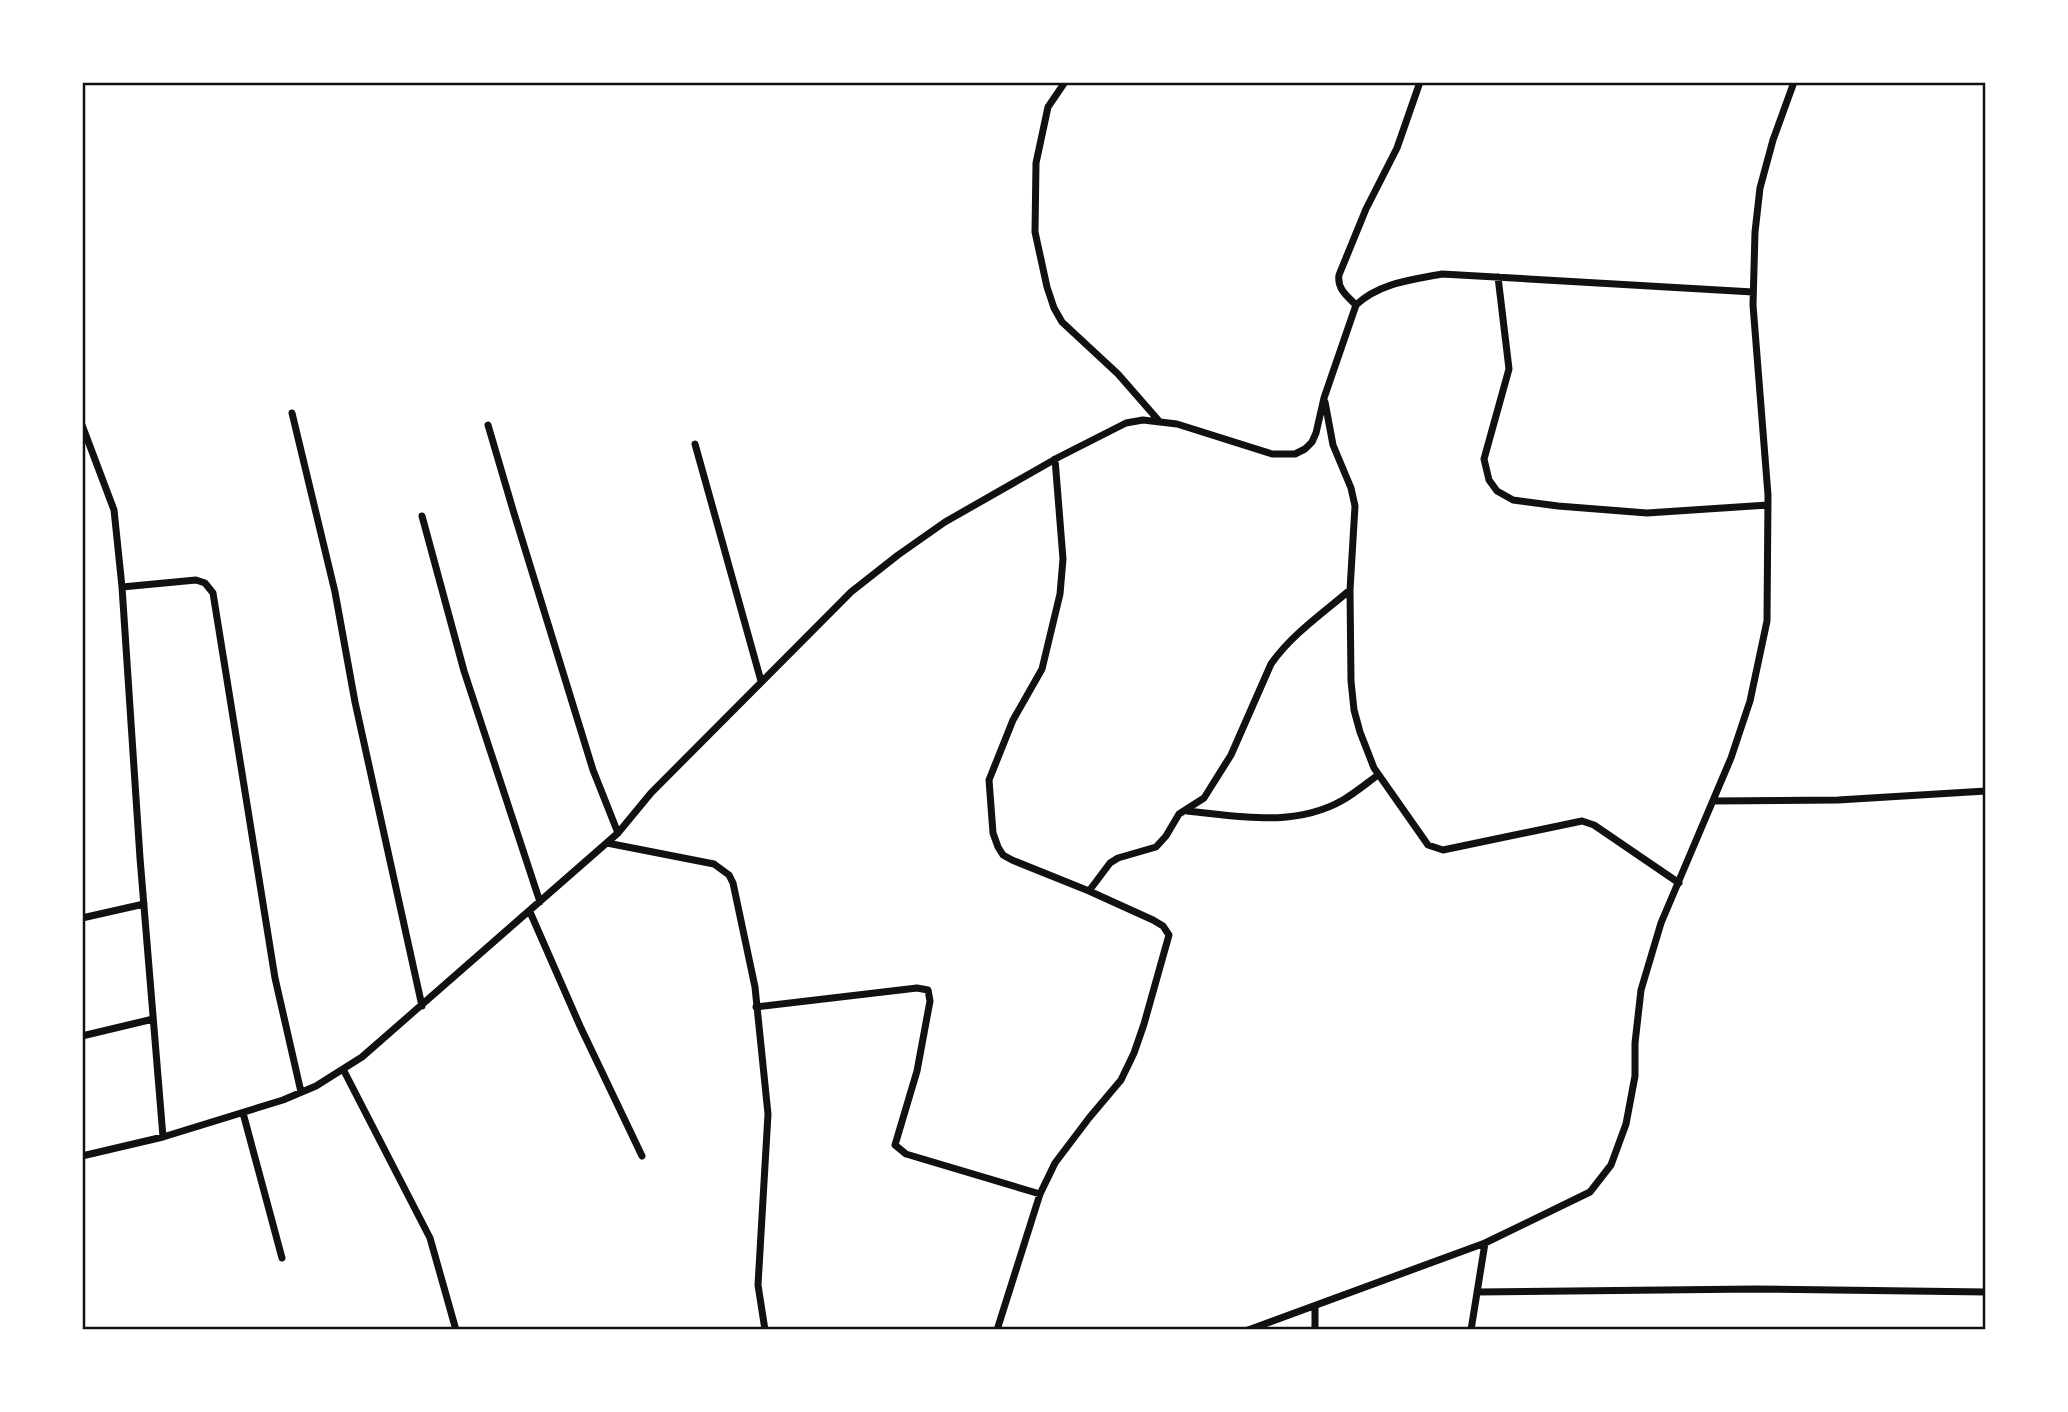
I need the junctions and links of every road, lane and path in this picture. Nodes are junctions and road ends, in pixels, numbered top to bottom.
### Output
1 (1065, 82) edge
2 (1419, 82) edge
3 (1794, 82) edge
4 (1498, 277) junction
5 (1754, 292) junction
6 (1356, 305) junction
7 (1324, 398) junction
8 (292, 413) dead end
9 (1159, 421) junction
10 (82, 425) edge
11 (488, 425) dead end
12 (695, 443) dead end
13 (1055, 459) junction
14 (1768, 505) junction
15 (422, 516) dead end
16 (122, 587) junction
17 (1350, 590) junction
18 (761, 681) junction
19 (1378, 775) junction
20 (1986, 790) edge
21 (1713, 801) junction
22 (1186, 811) junction
23 (618, 833) junction
24 (607, 843) junction
25 (1679, 883) junction
26 (1089, 891) junction
27 (540, 902) junction
28 (144, 904) junction
29 (530, 912) junction
30 (82, 918) edge
31 (422, 1006) junction
32 (757, 1007) junction
33 (153, 1019) junction
34 (82, 1036) edge
35 (343, 1069) junction
36 (301, 1092) junction
37 (243, 1112) junction
38 (163, 1137) junction
39 (82, 1156) edge
40 (642, 1156) dead end
41 (1040, 1194) junction
42 (1485, 1243) junction
43 (282, 1258) dead end
44 (1477, 1292) junction
45 (1986, 1292) edge
46 (1315, 1306) junction
47 (456, 1330) edge
48 (765, 1330) edge
49 (997, 1330) edge
50 (1248, 1330) edge
51 (1315, 1330) edge
52 (1471, 1330) edge

1 - 9 street
2 - 6 street
3 - 5 street
4 - 5 street
4 - 6 street
4 - 14 street
5 - 14 street
6 - 7 street
7 - 9 street
7 - 17 street
8 - 31 street
9 - 13 street
10 - 16 street
11 - 23 street
12 - 18 street
13 - 18 street
13 - 26 street
14 - 21 street
15 - 27 street
16 - 28 street
16 - 36 street
17 - 19 street
17 - 22 street
18 - 23 street
19 - 22 street
19 - 25 street
20 - 21 street
21 - 25 street
22 - 26 street
23 - 24 street
24 - 27 street
24 - 32 street
25 - 42 street
26 - 41 street
27 - 29 street
28 - 30 street
28 - 33 street
29 - 31 street
29 - 40 street
31 - 35 street
32 - 41 street
32 - 48 street
33 - 34 street
33 - 38 street
35 - 36 street
35 - 47 street
36 - 37 street
37 - 38 street
37 - 43 street
38 - 39 street
41 - 49 street
42 - 44 street
42 - 46 street
44 - 45 street
44 - 52 street
46 - 50 street
46 - 51 street

